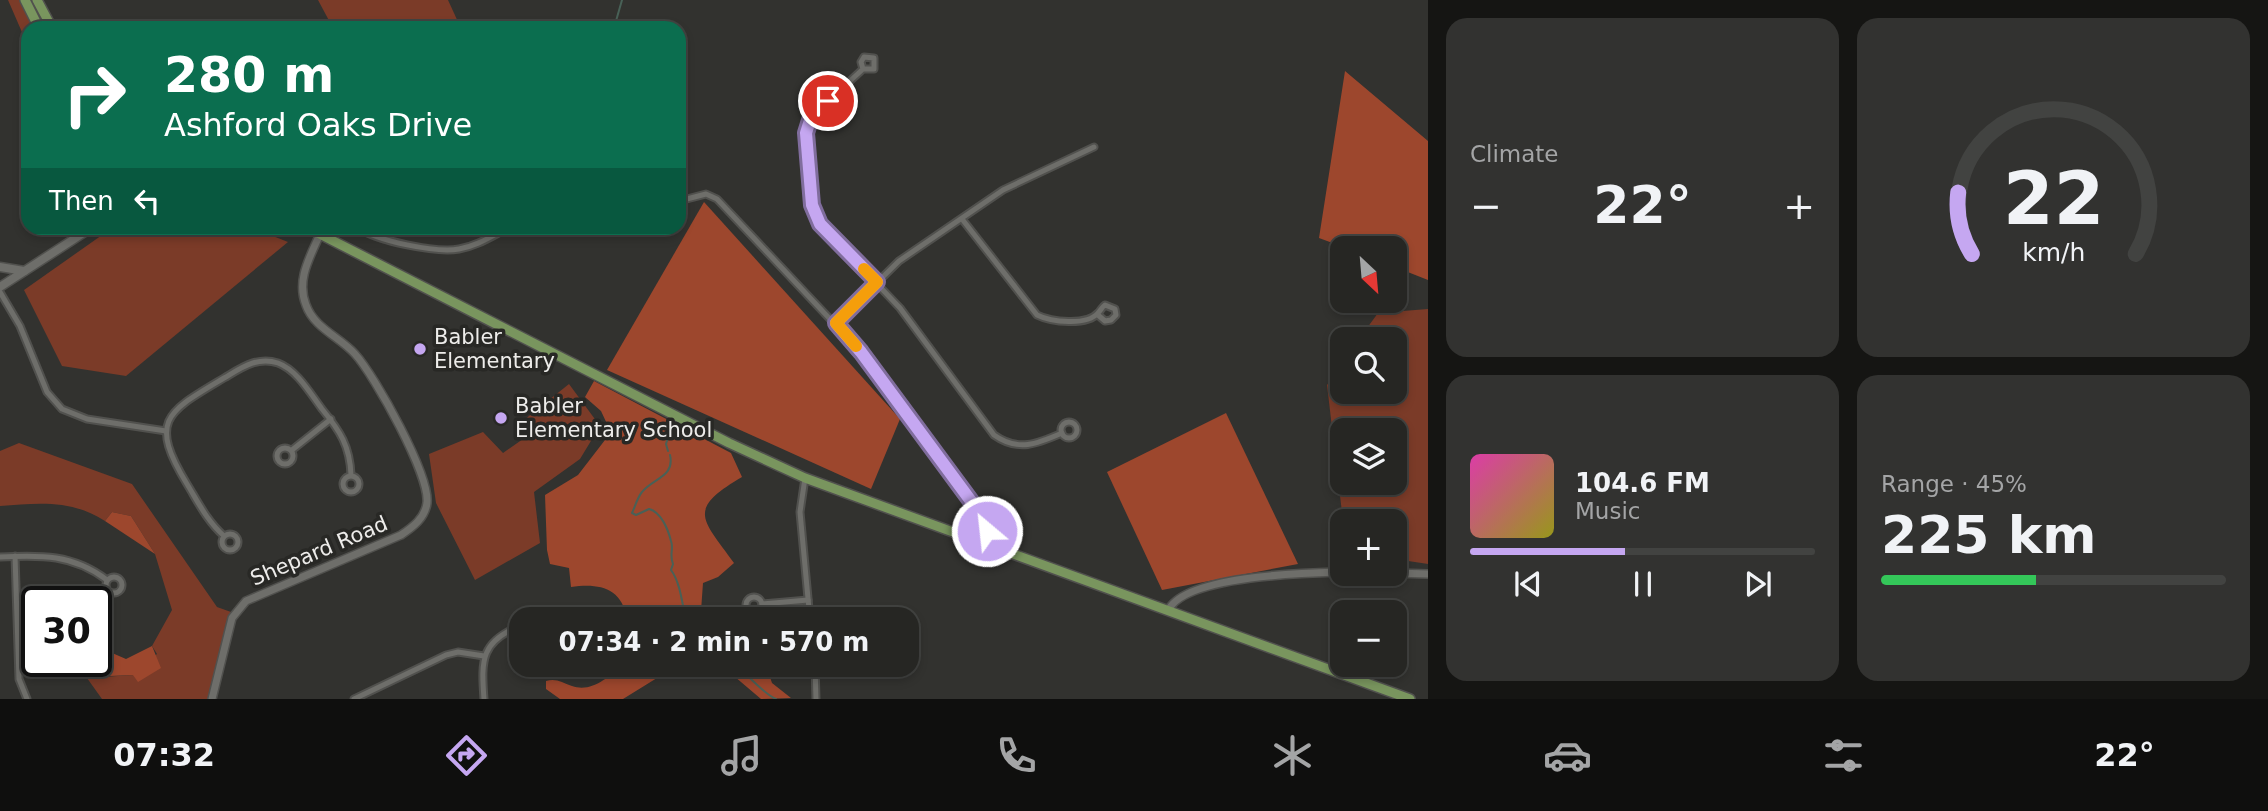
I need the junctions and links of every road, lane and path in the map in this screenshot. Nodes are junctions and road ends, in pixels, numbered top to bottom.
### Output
1 (25, 0) edge
2 (37, 0) edge
3 (36, 21) edge
4 (48, 21) edge
5 (863, 69) dead end
6 (1094, 147) dead end
7 (686, 199) edge
8 (962, 219) junction
9 (80, 235) edge
10 (319, 235) edge
11 (329, 235) edge
12 (373, 235) edge
13 (494, 235) edge
14 (0, 267) edge
15 (24, 271) junction
16 (877, 282) junction
17 (0, 287) edge
18 (0, 292) edge
19 (1098, 315) dead end
20 (836, 323) junction
21 (331, 419) junction
22 (166, 431) junction
23 (1062, 433) dead end
24 (292, 450) dead end
25 (351, 475) dead end
26 (804, 478) junction
27 (224, 536) dead end
28 (984, 543) junction
29 (15, 556) junction
30 (0, 557) edge
31 (1330, 572) edge
32 (1407, 573) edge
33 (1428, 574) edge
34 (107, 580) dead end
35 (808, 600) junction
36 (762, 604) dead end
37 (809, 607) edge
38 (1168, 611) junction
39 (509, 631) edge
40 (484, 656) junction
41 (815, 677) edge
42 (27, 699) edge
43 (212, 699) edge
44 (354, 699) edge
45 (484, 699) edge
46 (816, 699) edge
47 (1410, 699) edge

1 - 3 main road
2 - 4 main road
5 - 16 street
6 - 8 street
7 - 20 street
8 - 16 street
8 - 19 street
9 - 15 main road
10 - 43 street, Shepard Road
11 - 26 main road
12 - 13 street
14 - 15 main road
15 - 17 main road
16 - 20 street
16 - 23 street
18 - 22 street
20 - 28 street
21 - 22 street
21 - 24 street
21 - 25 street
22 - 27 street
26 - 28 main road
26 - 35 street
28 - 38 main road
29 - 30 street
29 - 34 street
29 - 42 street
31 - 38 street
32 - 33 street
35 - 36 street
35 - 37 street
38 - 47 main road
39 - 40 street
40 - 44 street
40 - 45 street
41 - 46 street

